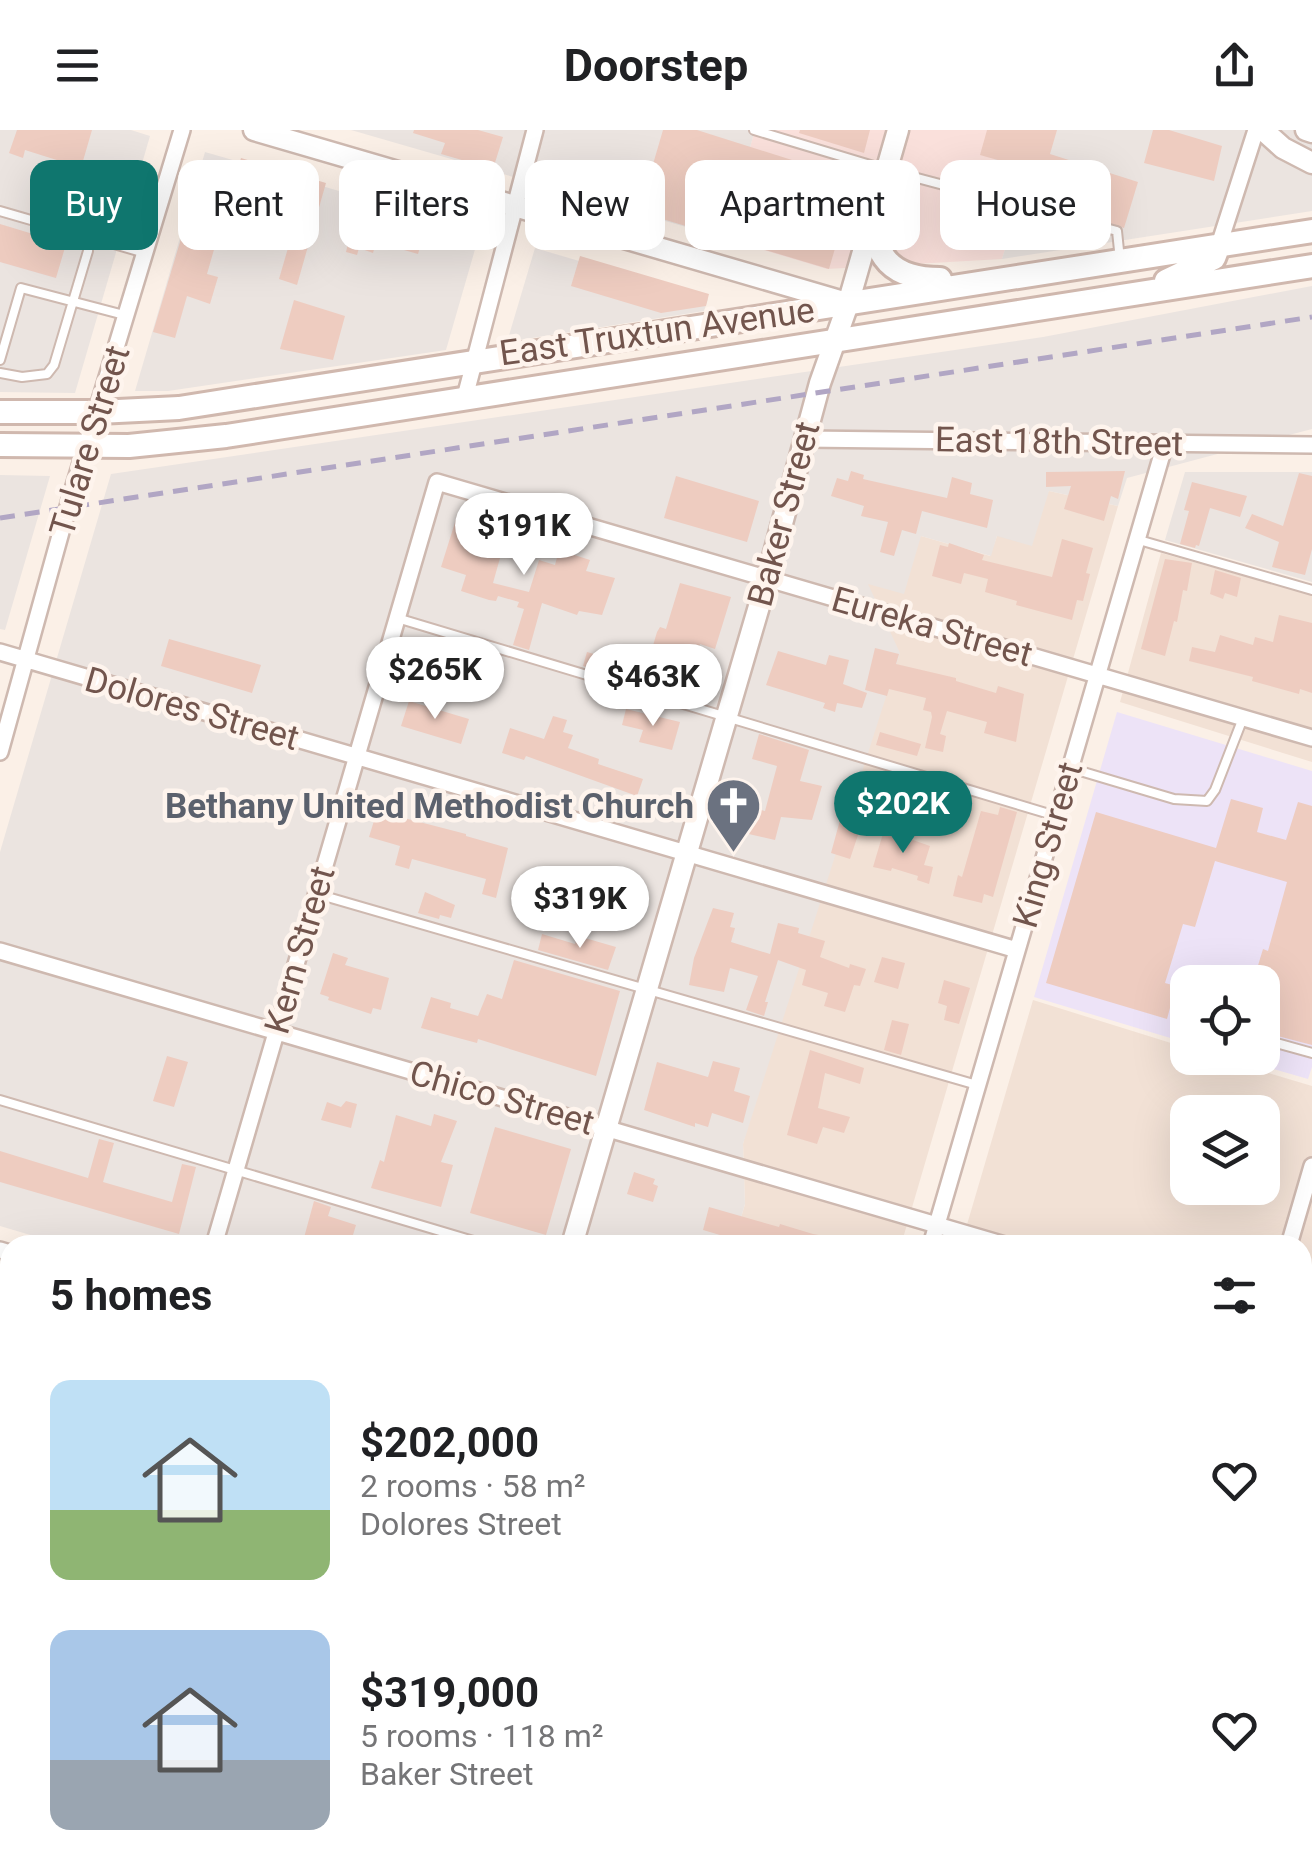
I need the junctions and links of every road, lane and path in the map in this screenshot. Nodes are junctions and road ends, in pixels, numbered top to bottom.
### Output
1 (182, 130) edge
2 (254, 130) edge
3 (535, 130) edge
4 (754, 130) edge
5 (898, 130) edge
6 (1260, 130) edge
7 (854, 160) edge
8 (890, 160) edge
9 (1312, 163) edge
10 (920, 179) edge
11 (514, 206) junction
12 (0, 210) edge
13 (1312, 232) edge
14 (1218, 245) junction
15 (864, 250) edge
16 (881, 250) edge
17 (88, 251) dead end
18 (146, 253) junction
19 (1120, 261) junction
20 (1312, 266) edge
21 (994, 280) junction
22 (1130, 296) junction
23 (73, 302) junction
24 (848, 304) junction
25 (128, 316) junction
26 (833, 343) junction
27 (476, 359) junction
28 (0, 360) edge
29 (0, 374) edge
30 (465, 397) junction
31 (0, 412) edge
32 (98, 412) junction
33 (805, 438) junction
34 (1165, 444) junction
35 (1312, 444) edge
36 (0, 445) edge
37 (88, 446) junction
38 (437, 482) joint
39 (1137, 539) junction
40 (767, 578) junction
41 (1312, 590) edge
42 (398, 618) junction
43 (0, 652) edge
44 (27, 660) junction
45 (1097, 675) junction
46 (727, 718) junction
47 (1243, 718) junction
48 (1312, 738) edge
49 (0, 752) edge
50 (357, 757) junction
51 (1070, 768) junction
52 (1056, 816) junction
53 (687, 854) junction
54 (317, 894) junction
55 (1017, 950) junction
56 (0, 951) edge
57 (647, 991) junction
58 (276, 1032) junction
59 (1280, 1044) edge
60 (1312, 1054) edge
61 (978, 1085) junction
62 (0, 1100) edge
63 (606, 1128) junction
64 (1312, 1166) edge
65 (236, 1170) junction
66 (1309, 1186) edge
67 (936, 1225) junction
68 (217, 1235) edge
69 (454, 1235) edge
70 (575, 1235) edge
71 (933, 1235) edge
72 (970, 1235) edge
73 (1292, 1235) edge

1 - 18 street, Tulare Street
2 - 11 street
3 - 11 street
4 - 7 lane
5 - 8 street, Baker Street
6 - 9 street
6 - 14 street
10 - 19 lane
11 - 24 street
11 - 27 street
12 - 18 lane
13 - 14 main road, East Truxtun Avenue
14 - 19 main road, East Truxtun Avenue
14 - 22 main road
15 - 24 street, Baker Street
16 - 21 main road
17 - 23 lane
18 - 25 street, Tulare Street
19 - 21 main road, East Truxtun Avenue
20 - 22 main road, East Truxtun Avenue
21 - 24 main road, East Truxtun Avenue
22 - 26 main road, East Truxtun Avenue
23 - 25 lane
23 - 28 lane
23 - 29 lane
24 - 26 street, Baker Street
24 - 27 main road, East Truxtun Avenue
25 - 32 street, Tulare Street
26 - 30 main road, East Truxtun Avenue
26 - 33 street, Baker Street
27 - 30 street
27 - 32 main road, East Truxtun Avenue
30 - 37 main road, East Truxtun Avenue
31 - 32 main road, East Truxtun Avenue
32 - 37 street, Tulare Street
33 - 34 street, East 18th Street
33 - 40 street, Baker Street
34 - 35 street, East 18th Street
34 - 39 street, King Street
36 - 37 main road, East Truxtun Avenue
37 - 44 street, Tulare Street
38 - 40 street, Eureka Street
38 - 42 street, Kern Street
39 - 41 lane
39 - 45 street, King Street
40 - 45 street, Eureka Street
40 - 46 street, Baker Street
42 - 46 lane
42 - 50 street, Kern Street
43 - 44 street, Dolores Street
44 - 49 street, Tulare Street
44 - 50 street, Dolores Street
45 - 47 street, Eureka Street
45 - 51 street, King Street
46 - 52 lane
46 - 53 street, Baker Street
47 - 48 street, Eureka Street
47 - 51 lane
50 - 53 street, Dolores Street
50 - 54 street, Kern Street
51 - 52 street, King Street
52 - 55 street, King Street
53 - 55 street, Dolores Street
53 - 57 street, Baker Street
54 - 57 lane
54 - 58 street, Kern Street
55 - 61 street, King Street
56 - 58 street, Chico Street
57 - 61 lane
57 - 63 street, Baker Street
58 - 63 street, Chico Street
58 - 65 street, Kern Street
59 - 60 lane
61 - 67 street, King Street
62 - 65 lane
63 - 67 street, Chico Street
63 - 70 street, Baker Street
64 - 66 street
65 - 68 street, Kern Street
65 - 69 lane
66 - 73 street
67 - 71 street, King Street
67 - 72 street, Chico Street

